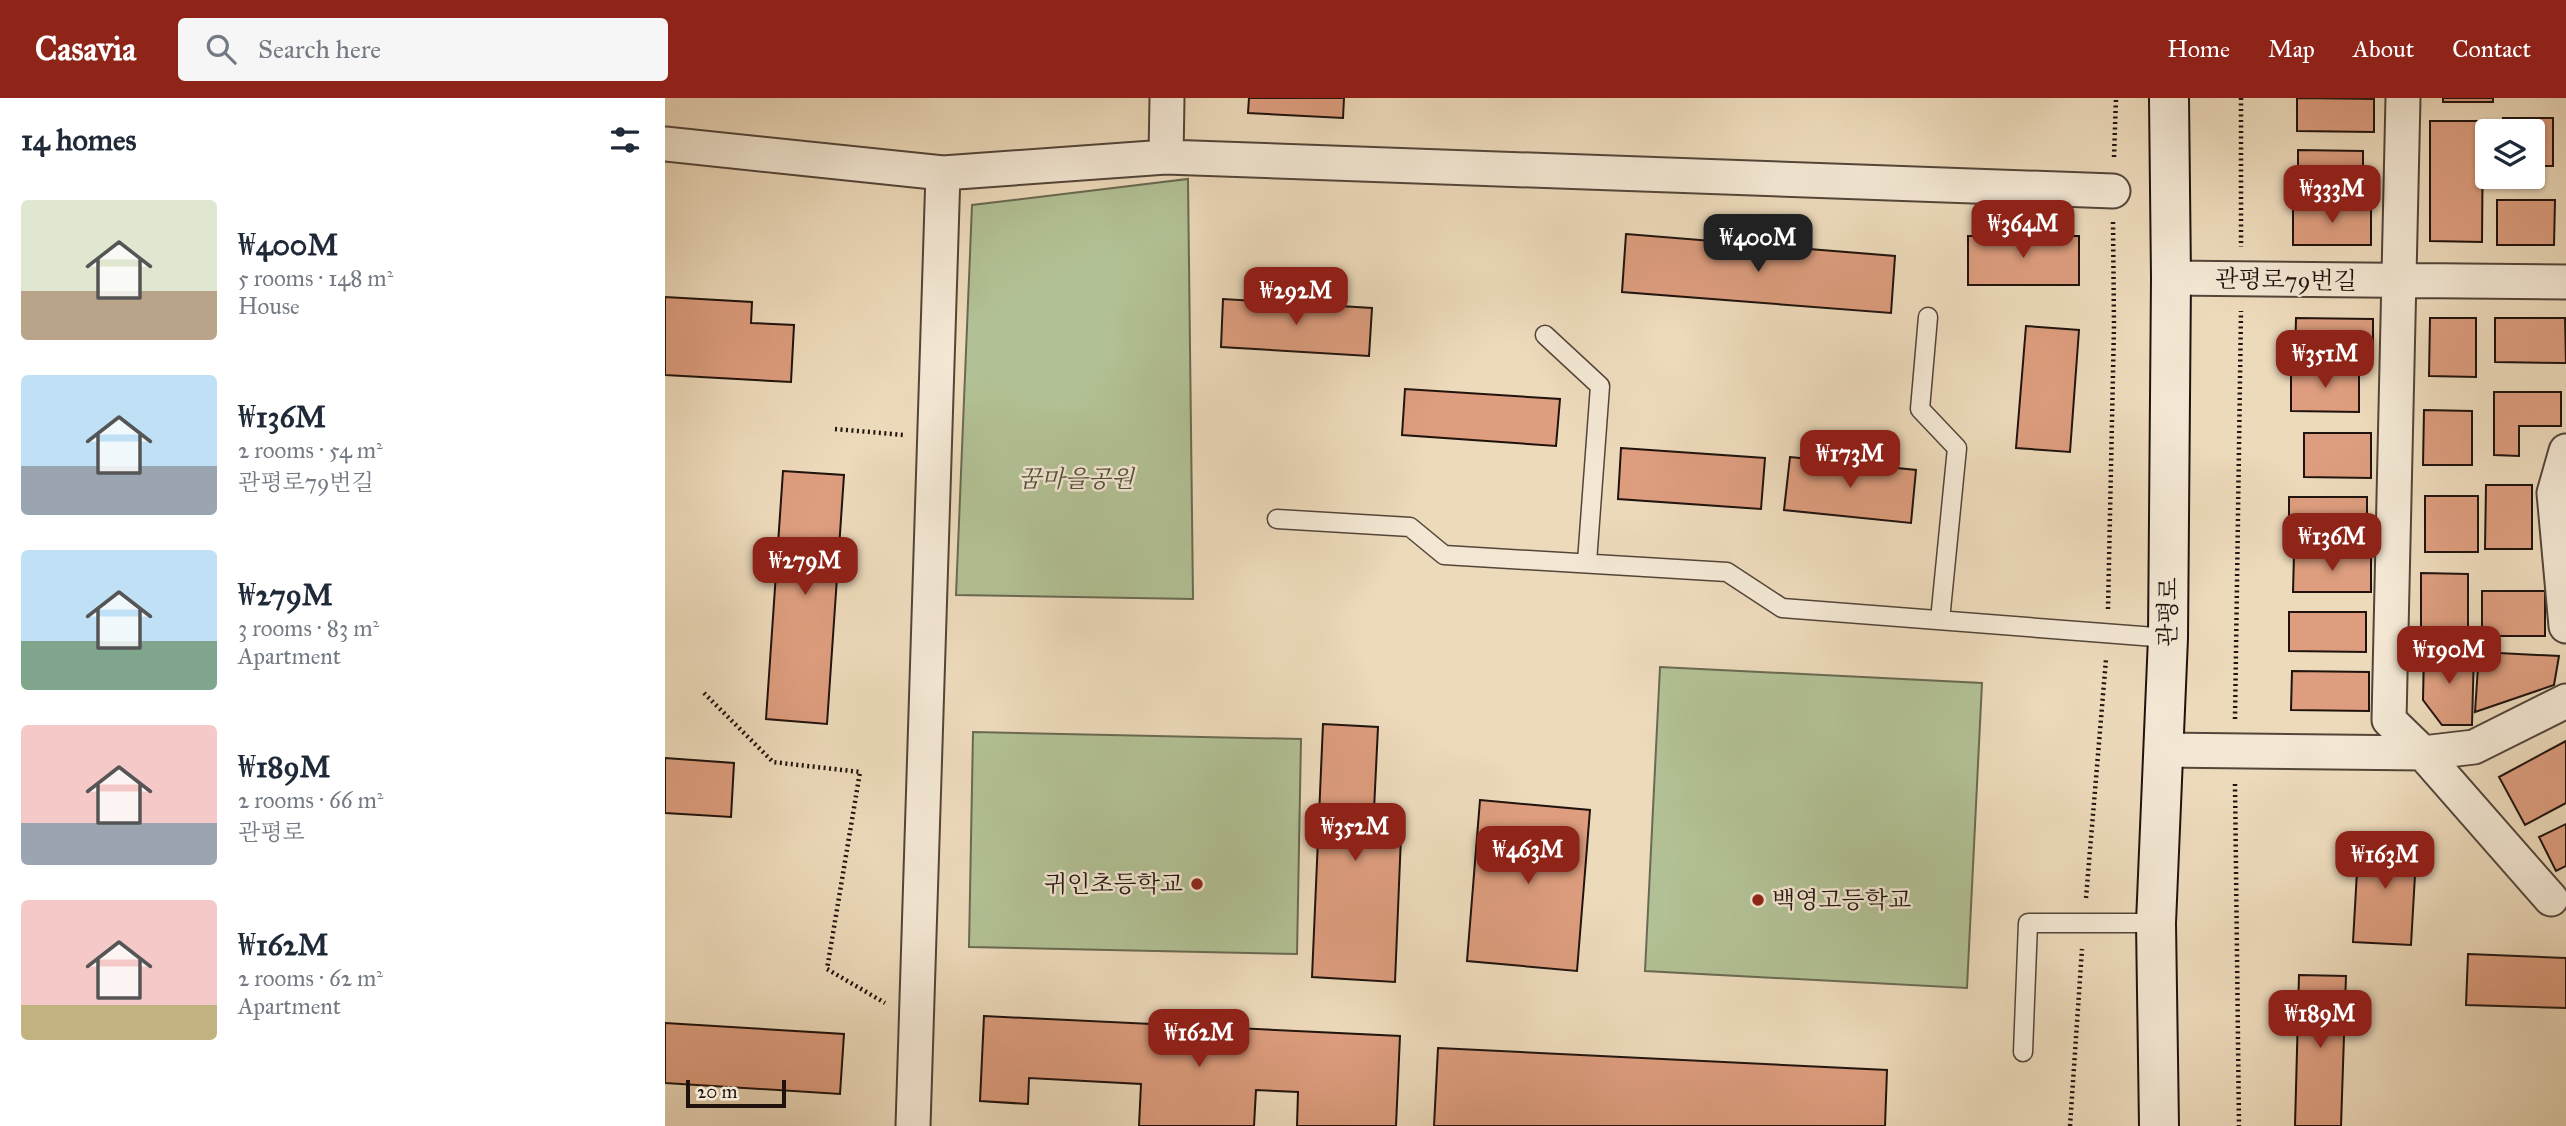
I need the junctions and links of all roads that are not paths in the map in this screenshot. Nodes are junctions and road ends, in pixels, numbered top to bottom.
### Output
1 (1167, 98) edge
2 (2169, 98) edge
3 (2403, 98) edge
4 (665, 144) edge
5 (1166, 157) junction
6 (943, 173) junction
7 (2113, 191) road end
8 (2171, 278) junction
9 (2401, 282) junction
10 (2566, 282) edge
11 (1928, 317) dead end
12 (1545, 335) dead end
13 (2566, 451) edge
14 (1276, 519) dead end
15 (1587, 562) junction
16 (1940, 620) junction
17 (2566, 626) edge
18 (2168, 638) junction
19 (2566, 701) edge
20 (2164, 750) junction
21 (2423, 753) junction
22 (2558, 900) edge
23 (2156, 923) junction
24 (2023, 1052) dead end
25 (913, 1126) edge
26 (2159, 1126) edge

1 - 5 street
2 - 8 street, 관평로
3 - 9 street
4 - 6 street
5 - 6 street
5 - 7 street
6 - 25 street
8 - 9 street, 관평로79번길
8 - 18 street, 관평로
9 - 10 street, 관평로79번길
9 - 21 street
11 - 16 lane
12 - 15 lane
13 - 17 street
14 - 15 lane
15 - 16 lane
16 - 18 lane
18 - 20 street, 관평로
19 - 21 street
20 - 21 street
20 - 23 street, 관평로
21 - 22 street
23 - 24 lane
23 - 26 street, 관평로

